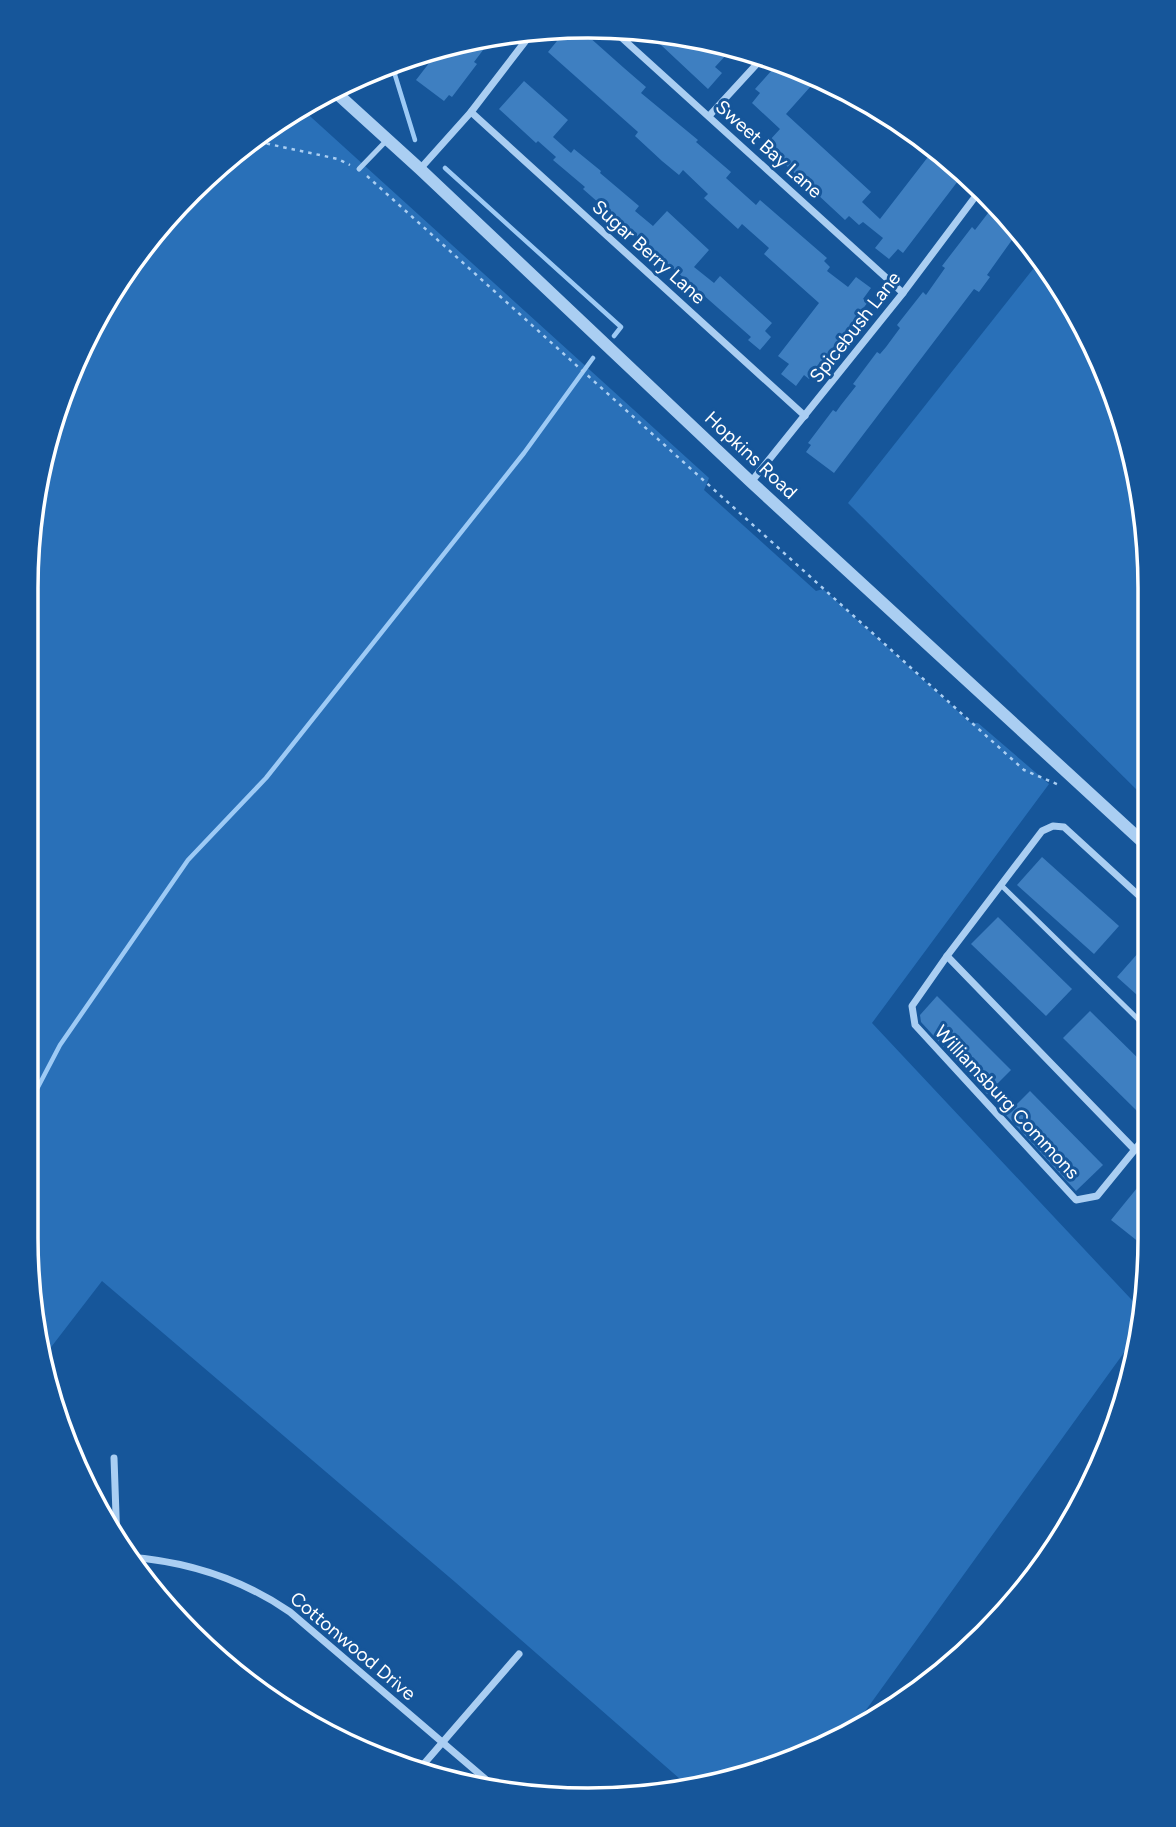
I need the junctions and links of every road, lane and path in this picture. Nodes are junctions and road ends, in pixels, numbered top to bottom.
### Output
1 (624, 40) edge
2 (525, 42) edge
3 (756, 65) edge
4 (341, 97) edge
5 (471, 112) junction
6 (709, 116) junction
7 (387, 140) junction
8 (265, 143) edge
9 (359, 169) junction
10 (420, 169) junction
11 (975, 197) edge
12 (903, 293) junction
13 (805, 416) junction
14 (751, 482) junction
15 (1060, 785) dead end
16 (1138, 838) edge
17 (1001, 885) junction
18 (1138, 894) edge
19 (947, 956) junction
20 (1138, 1019) edge
21 (1138, 1146) edge
22 (1135, 1150) junction
23 (114, 1458) dead end
24 (116, 1521) edge
25 (142, 1560) edge
26 (519, 1654) dead end
27 (443, 1742) junction
28 (424, 1763) edge
29 (486, 1779) edge

1 - 6 street, Sweet Bay Lane
2 - 5 street
3 - 6 street
4 - 7 street, Hopkins Road
5 - 10 street
5 - 13 street, Sugar Berry Lane
6 - 12 street, Sweet Bay Lane
7 - 9 lane
7 - 10 street, Hopkins Road
8 - 9 path
9 - 15 path
10 - 14 street, Hopkins Road
11 - 12 street, Spicebush Lane
12 - 13 street, Spicebush Lane
13 - 14 street, Spicebush Lane
14 - 16 street, Hopkins Road
17 - 18 street, Williamsburg Commons
17 - 19 street, Williamsburg Commons
17 - 20 lane
19 - 22 street
19 - 22 street, Williamsburg Commons
21 - 22 street, Williamsburg Commons
23 - 24 street
25 - 27 street, Cottonwood Drive
26 - 27 street
27 - 28 street
27 - 29 street, Cottonwood Drive

